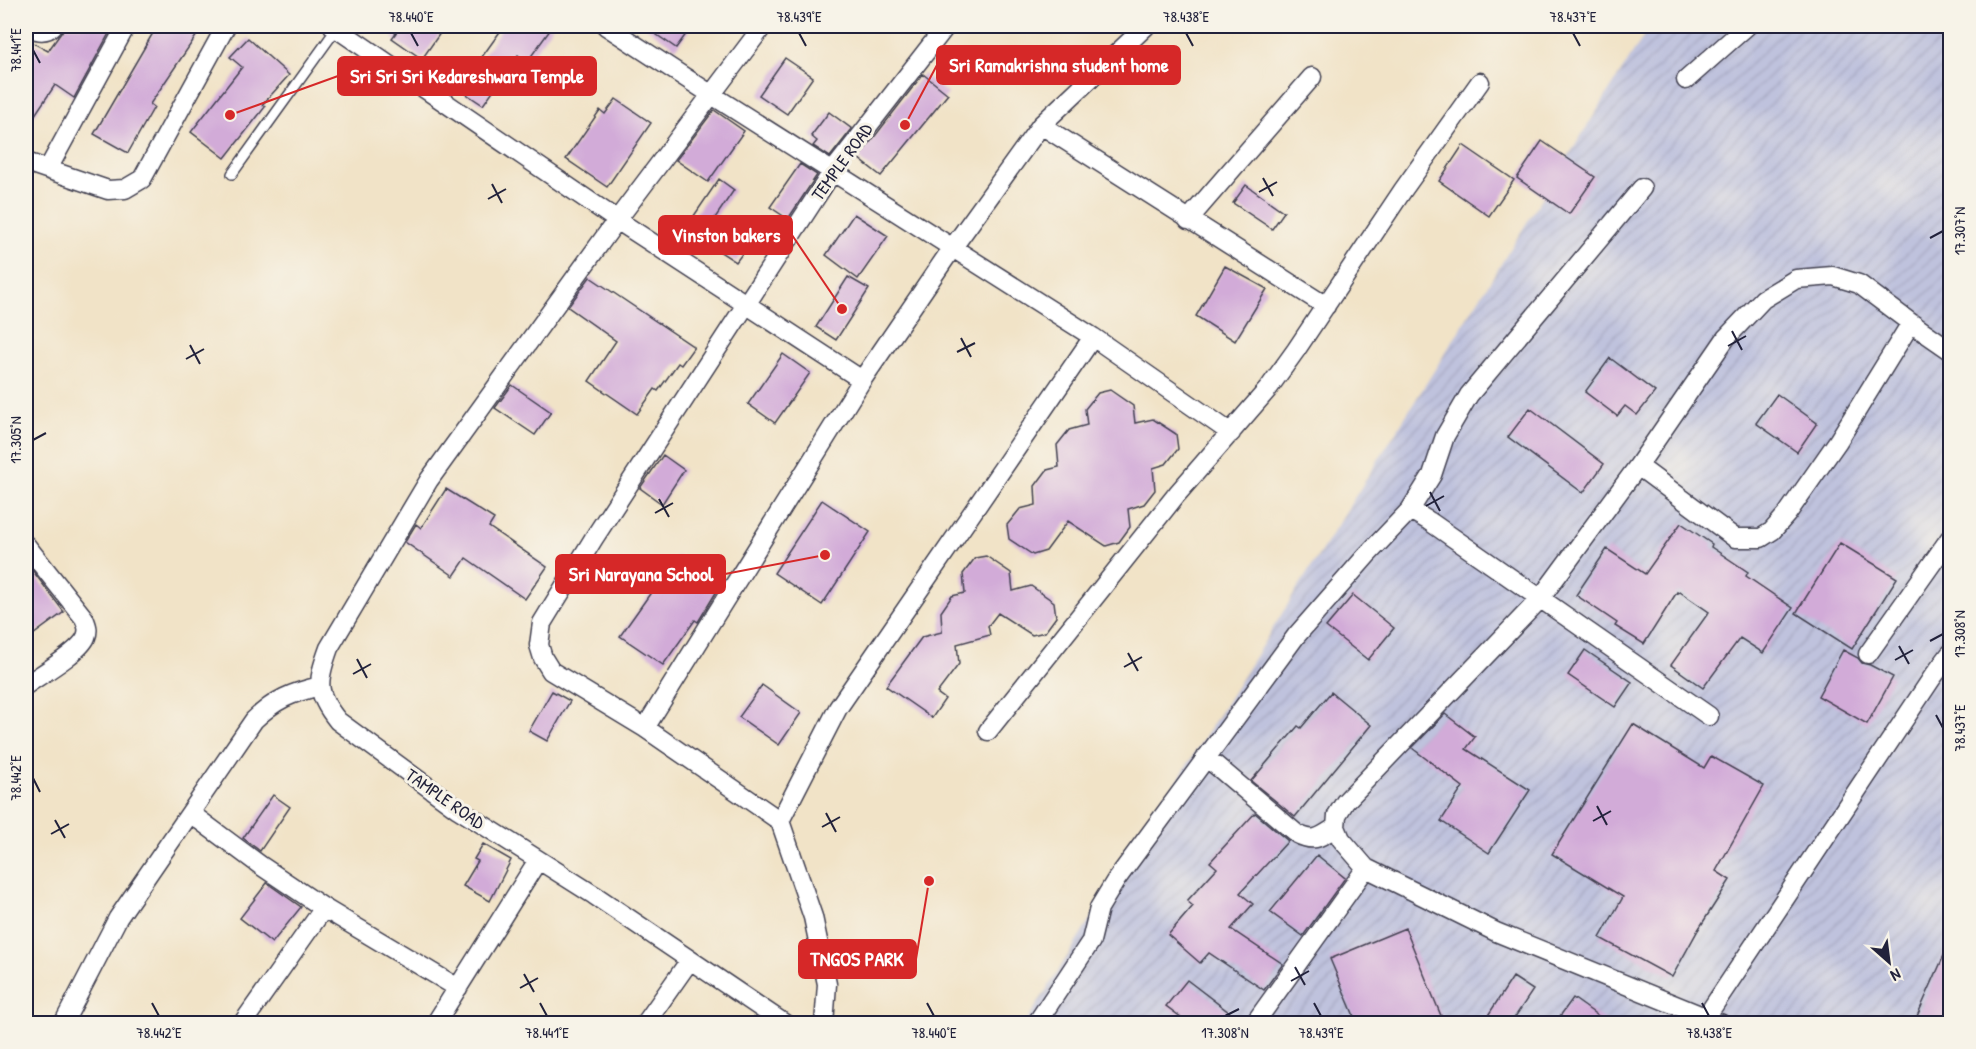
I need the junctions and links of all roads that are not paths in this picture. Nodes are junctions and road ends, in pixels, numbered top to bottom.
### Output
1 (53, 26) edge
2 (126, 26) edge
3 (226, 26) edge
4 (606, 26) edge
5 (764, 26) edge
6 (946, 26) edge
7 (1146, 26) edge
8 (1747, 26) edge
9 (26, 27) edge
10 (335, 27) edge
11 (1312, 77) dead end
12 (1686, 80) dead end
13 (1480, 82) dead end
14 (711, 95) junction
15 (1041, 125) junction
16 (26, 162) edge
17 (48, 169) junction
18 (833, 171) junction
19 (232, 174) dead end
20 (1642, 188) dead end
21 (617, 220) junction
22 (1188, 220) junction
23 (952, 247) junction
24 (747, 305) junction
25 (1326, 306) junction
26 (1911, 323) junction
27 (1093, 337) junction
28 (1950, 350) edge
29 (862, 380) junction
30 (1231, 432) junction
31 (1638, 466) junction
32 (1410, 510) junction
33 (1950, 538) edge
34 (26, 544) edge
35 (1540, 599) junction
36 (1868, 654) dead end
37 (1950, 654) edge
38 (26, 685) edge
39 (320, 686) junction
40 (1709, 716) dead end
41 (645, 728) junction
42 (988, 731) dead end
43 (1206, 757) junction
44 (190, 813) junction
45 (780, 821) junction
46 (1336, 827) junction
47 (538, 860) junction
48 (1366, 868) junction
49 (324, 908) junction
50 (690, 960) junction
51 (458, 988) junction
52 (1714, 1020) edge
53 (63, 1023) edge
54 (242, 1023) edge
55 (435, 1023) edge
56 (645, 1023) edge
57 (785, 1023) edge
58 (824, 1023) edge
59 (1036, 1023) edge
60 (1254, 1023) edge

1 - 9 street
2 - 17 street
3 - 17 street
4 - 14 street
5 - 14 street
6 - 18 street, TEMPLE ROAD
7 - 15 street
8 - 12 street
10 - 19 lane
10 - 21 street
11 - 22 street
13 - 25 street
14 - 18 street
14 - 21 street
15 - 22 street
15 - 23 street
16 - 17 street
18 - 23 street
18 - 24 street, TEMPLE ROAD
20 - 32 street
21 - 24 street
21 - 39 street
22 - 25 street
23 - 27 street
23 - 29 street
24 - 29 street
24 - 41 street, TEMPLE ROAD
25 - 30 street
26 - 28 street
26 - 31 street
26 - 31 street
27 - 30 street
27 - 45 street
29 - 41 street
30 - 42 street
31 - 35 street
32 - 35 street
32 - 43 street
33 - 36 street
34 - 38 street
35 - 40 street
35 - 46 street
37 - 52 street
39 - 44 street
39 - 47 street, TAMPLE ROAD
41 - 45 street, TEMPLE ROAD
43 - 46 street
43 - 59 street
44 - 49 street
44 - 53 street
45 - 58 street
46 - 48 street
47 - 50 street, TAMPLE ROAD
47 - 51 street
48 - 52 street
48 - 60 street
49 - 51 street
49 - 54 street
50 - 56 street
50 - 57 street, TAMPLE ROAD
51 - 55 street

